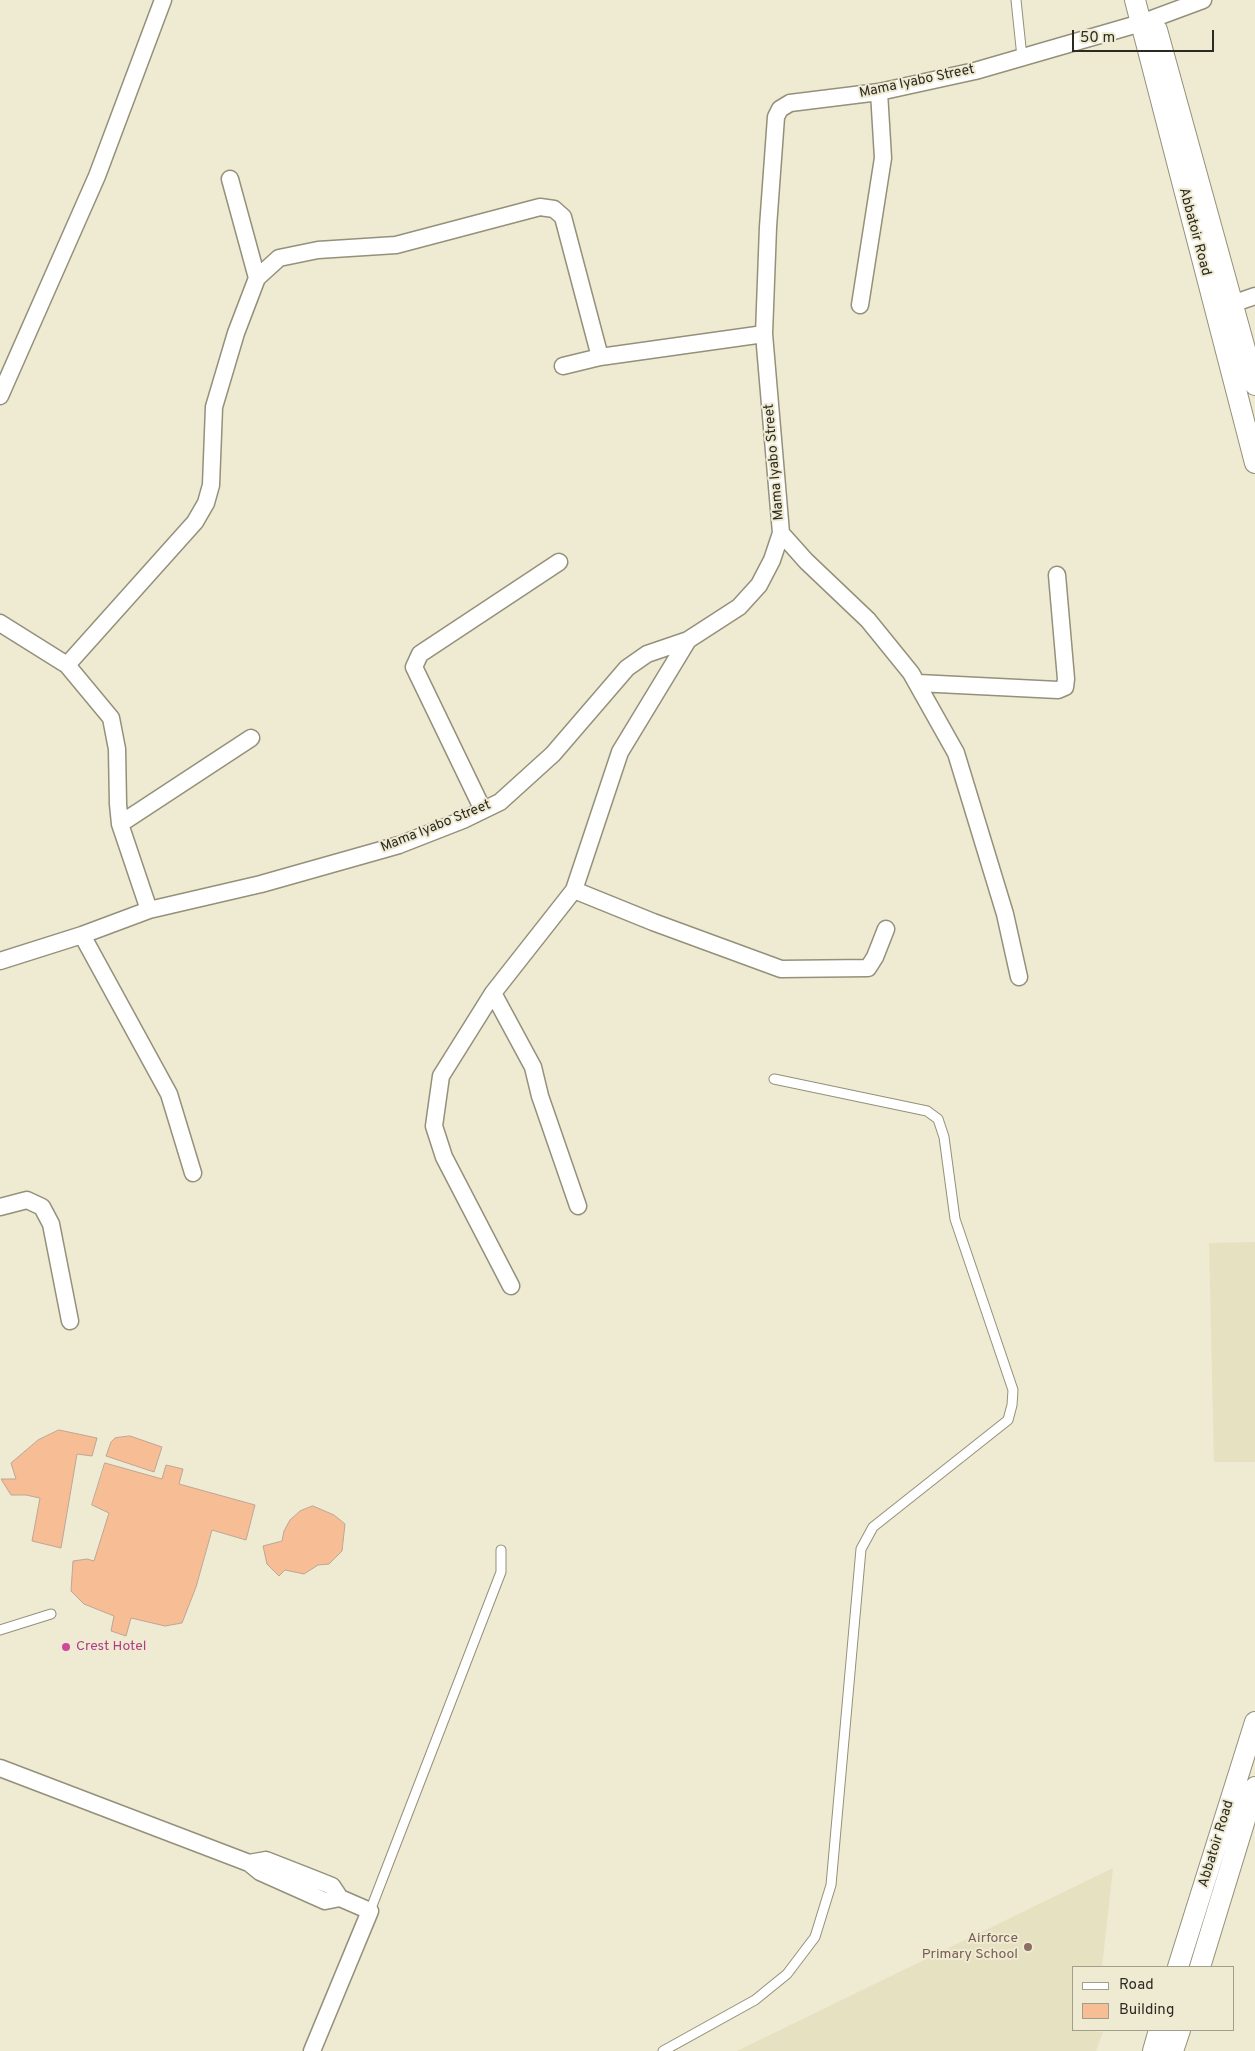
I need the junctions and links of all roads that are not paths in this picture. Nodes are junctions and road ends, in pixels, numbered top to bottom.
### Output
1 (163, 0) edge
2 (1016, 0) edge
3 (1135, 0) edge
4 (1203, 0) edge
5 (1148, 14) edge
6 (1022, 57) junction
7 (879, 92) junction
8 (230, 179) dead end
9 (257, 278) junction
10 (1255, 296) edge
11 (1232, 304) junction
12 (860, 305) dead end
13 (764, 334) junction
14 (600, 357) junction
15 (563, 366) dead end
16 (1255, 385) edge
17 (0, 396) edge
18 (1255, 463) edge
19 (781, 533) junction
20 (559, 562) dead end
21 (1057, 575) dead end
22 (0, 623) edge
23 (688, 640) junction
24 (67, 665) junction
25 (918, 683) junction
26 (251, 738) dead end
27 (483, 810) junction
28 (120, 824) junction
29 (574, 890) junction
30 (149, 910) junction
31 (886, 929) dead end
32 (82, 935) junction
33 (0, 961) edge
34 (1019, 977) dead end
35 (492, 993) junction
36 (774, 1079) dead end
37 (192, 1173) dead end
38 (578, 1206) dead end
39 (0, 1207) edge
40 (511, 1286) dead end
41 (70, 1321) dead end
42 (501, 1550) dead end
43 (51, 1614) dead end
44 (0, 1630) edge
45 (1255, 1722) edge
46 (0, 1768) edge
47 (1255, 1787) edge
48 (370, 1911) junction
49 (1178, 1966) edge
50 (1200, 1966) edge
51 (1159, 2031) edge
52 (1180, 2031) edge
53 (312, 2051) edge
54 (663, 2051) edge
55 (1152, 2051) edge
56 (1174, 2051) edge

1 - 17 street
2 - 6 lane
3 - 5 street, Abbatoir Road
4 - 5 street, Mama Iyabo Street
5 - 6 street, Mama Iyabo Street
5 - 11 street, Abbatoir Road
5 - 18 street, Abbatoir Road
6 - 7 street, Mama Iyabo Street
7 - 12 street
7 - 13 street, Mama Iyabo Street
8 - 9 street
9 - 14 street
9 - 24 street
10 - 11 street
11 - 16 street, Abbatoir Road
13 - 14 street
13 - 19 street, Mama Iyabo Street
14 - 15 street
19 - 23 street, Mama Iyabo Street
19 - 25 street
20 - 27 street
21 - 25 street
22 - 24 street
23 - 27 street, Mama Iyabo Street
23 - 29 street
24 - 28 street
25 - 34 street
26 - 28 street
27 - 30 street, Mama Iyabo Street
28 - 30 street
29 - 31 street
29 - 35 street
30 - 32 street, Mama Iyabo Street
32 - 33 street, Mama Iyabo Street
32 - 37 street
35 - 38 street
35 - 40 street
36 - 54 lane
39 - 41 street
42 - 48 lane
43 - 44 lane
45 - 49 street, Abbatoir Road
46 - 48 street
47 - 50 street, Abbatoir Road
48 - 53 street
51 - 55 street
52 - 56 street

